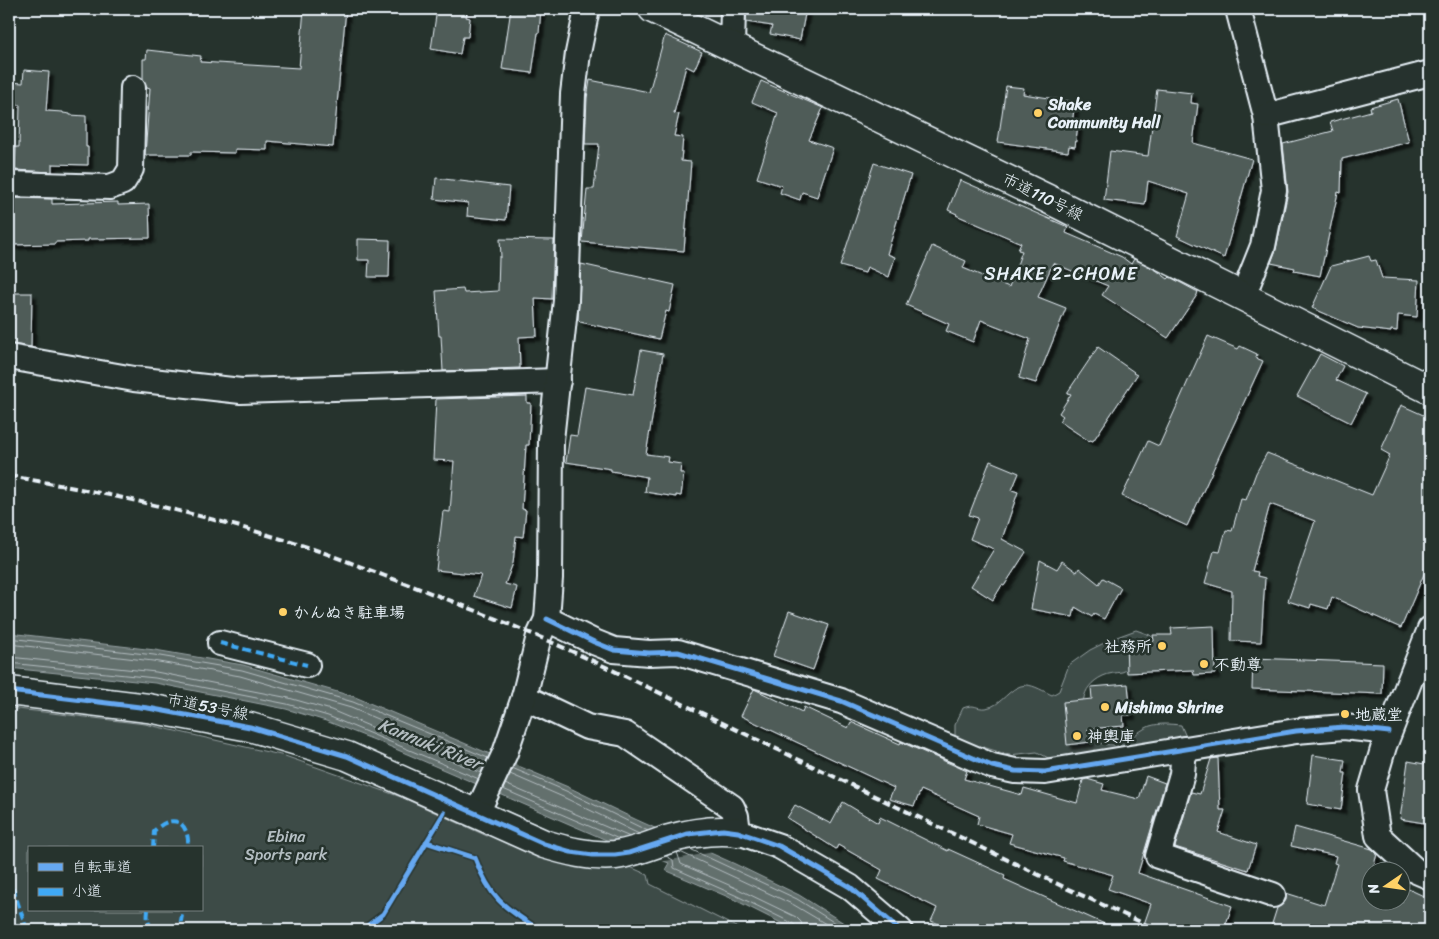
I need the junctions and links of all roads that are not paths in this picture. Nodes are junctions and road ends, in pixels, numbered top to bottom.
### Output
1 (587, 9) edge
2 (653, 9) edge
3 (733, 9) edge
4 (1238, 9) edge
5 (732, 47) junction
6 (1430, 73) edge
7 (133, 88) dead end
8 (1266, 116) junction
9 (9, 184) edge
10 (1243, 296) junction
11 (9, 357) edge
12 (558, 381) junction
13 (1430, 390) edge
14 (547, 619) junction
15 (1430, 629) edge
16 (220, 643) dead end
17 (307, 666) dead end
18 (9, 690) edge
19 (524, 698) junction
20 (1389, 732) junction
21 (1184, 749) junction
22 (481, 804) junction
23 (738, 832) junction
24 (1430, 877) edge
25 (1273, 895) dead end
26 (900, 930) edge

1 - 12 street
2 - 5 street, 市道110号線
3 - 5 street
4 - 8 street
5 - 10 street, 市道110号線
6 - 8 street
7 - 9 street
8 - 10 street
10 - 13 street, 市道110号線
11 - 12 street
12 - 14 street
14 - 19 street
14 - 21 street
15 - 20 street
16 - 17 street
18 - 22 street, 市道53号線
19 - 22 street
19 - 23 street
20 - 21 street
20 - 24 street
21 - 25 street
22 - 23 street, 市道53号線
23 - 26 street

